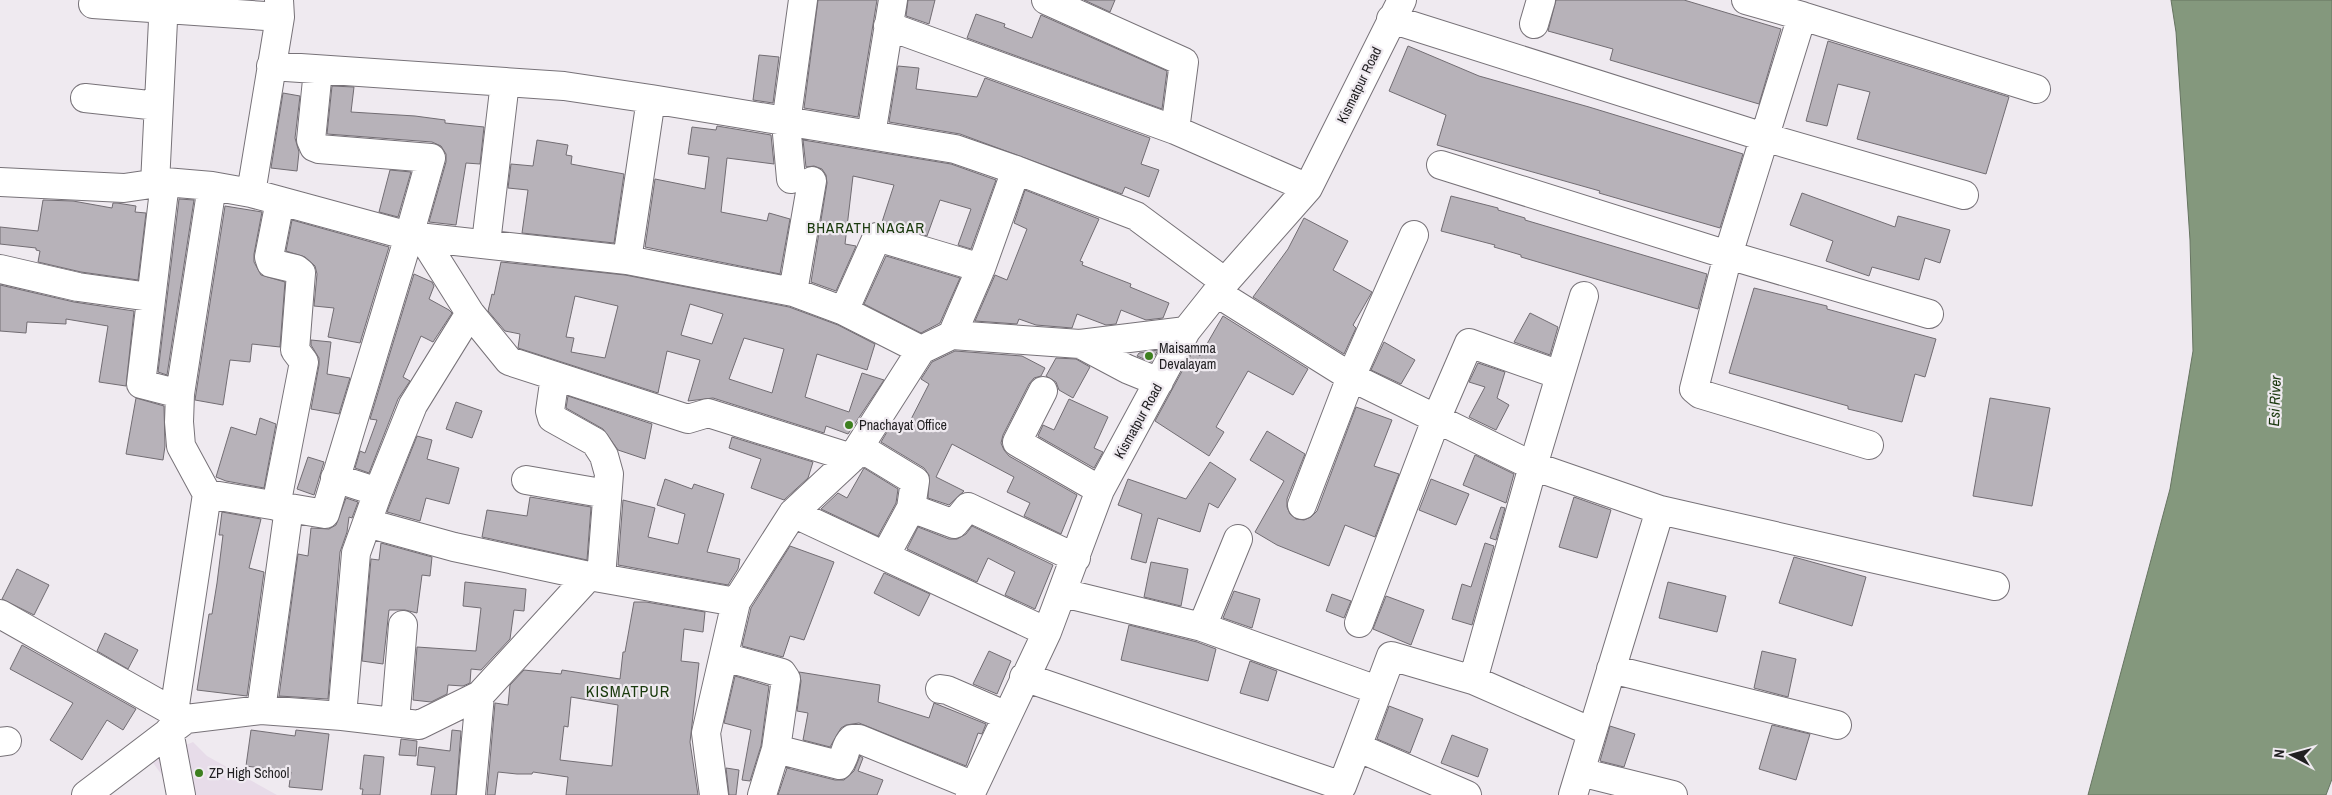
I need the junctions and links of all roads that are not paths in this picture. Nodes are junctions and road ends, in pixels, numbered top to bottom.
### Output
1 (803, 0) edge
2 (1746, 0) edge
3 (1060, 3) edge
4 (93, 4) dead end
5 (164, 5) edge
6 (280, 8) edge
7 (1397, 10) edge
8 (890, 13) edge
9 (1802, 16) junction
10 (271, 66) junction
11 (318, 70) junction
12 (505, 82) junction
13 (2036, 89) dead end
14 (85, 98) dead end
15 (651, 99) junction
16 (158, 106) junction
17 (786, 123) junction
18 (1175, 130) junction
19 (871, 134) junction
20 (1764, 136) junction
21 (1441, 164) dead end
22 (1016, 170) junction
23 (0, 182) edge
24 (160, 183) junction
25 (212, 186) junction
26 (1308, 188) junction
27 (251, 193) junction
28 (1964, 196) dead end
29 (280, 201) junction
30 (1414, 235) dead end
31 (416, 237) junction
32 (486, 243) junction
33 (1728, 255) junction
34 (627, 260) junction
35 (980, 268) junction
36 (0, 269) edge
37 (1221, 287) junction
38 (793, 292) junction
39 (1584, 296) dead end
40 (150, 297) junction
41 (844, 311) junction
42 (470, 313) junction
43 (1929, 314) dead end
44 (1186, 331) junction
45 (952, 335) junction
46 (1080, 344) junction
47 (921, 350) junction
48 (555, 376) junction
49 (1560, 376) junction
50 (1351, 377) junction
51 (1159, 382) junction
52 (1043, 391) dead end
53 (180, 394) junction
54 (1437, 417) junction
55 (1870, 445) dead end
56 (855, 453) junction
57 (1532, 466) junction
58 (335, 478) junction
59 (526, 480) dead end
60 (1100, 490) junction
61 (378, 492) junction
62 (208, 494) junction
63 (607, 494) junction
64 (1302, 505) dead end
65 (282, 506) junction
66 (911, 508) junction
67 (1660, 510) junction
68 (793, 513) junction
69 (367, 523) junction
70 (1238, 539) dead end
71 (885, 556) junction
72 (1076, 558) junction
73 (595, 577) junction
74 (1995, 586) dead end
75 (1063, 592) junction
76 (736, 602) junction
77 (0, 614) edge
78 (1359, 623) dead end
79 (403, 625) dead end
80 (1202, 627) junction
81 (1047, 632) junction
82 (724, 657) junction
83 (1611, 669) junction
84 (1024, 677) junction
85 (1474, 680) junction
86 (940, 689) dead end
87 (1377, 690) junction
88 (480, 695) junction
89 (261, 710) junction
90 (342, 716) junction
91 (1007, 716) junction
92 (176, 721) junction
93 (395, 722) junction
94 (1837, 725) dead end
95 (1592, 732) junction
96 (1356, 747) junction
97 (776, 749) junction
98 (1577, 783) edge
99 (1341, 790) edge
100 (972, 791) edge
101 (86, 795) edge
102 (181, 795) edge
103 (471, 795) edge
104 (714, 795) edge
105 (762, 795) edge
106 (1467, 795) edge
107 (1672, 795) edge

1 - 17 street
2 - 9 street
3 - 18 street
4 - 5 street
5 - 6 street
5 - 16 street
6 - 10 street
7 - 20 street
7 - 26 street, Kismatpur Road
8 - 18 street
8 - 19 street
9 - 13 street
9 - 20 street
10 - 11 street
10 - 27 street
11 - 12 street
11 - 31 street
12 - 15 street
12 - 32 street
14 - 16 street
15 - 17 street
15 - 34 street
16 - 24 street
17 - 19 street
17 - 38 street
18 - 26 street
19 - 22 street
20 - 28 street
20 - 33 street
21 - 33 street
22 - 35 street
22 - 37 street
23 - 24 street
24 - 25 street
24 - 40 street
25 - 27 street
25 - 53 street
26 - 37 street, Kismatpur Road
27 - 29 street
29 - 31 street
29 - 65 street
30 - 50 street
31 - 32 street
31 - 42 street
31 - 58 street
32 - 34 street
33 - 43 street
33 - 55 street
34 - 38 street
35 - 41 street
35 - 45 street
36 - 40 street
37 - 44 street, Kismatpur Road
37 - 50 street
38 - 41 street
39 - 49 street
40 - 53 street
41 - 47 street
42 - 48 street
42 - 61 street
44 - 46 street
44 - 51 street, Kismatpur Road
45 - 46 street
45 - 47 street
46 - 51 street
47 - 56 street
48 - 56 street
48 - 63 street
49 - 54 street
49 - 57 street
50 - 54 street
50 - 64 street
51 - 60 street, Kismatpur Road
52 - 60 street
53 - 62 street
54 - 57 street
54 - 78 street
56 - 66 street
56 - 68 street
57 - 67 street
57 - 85 street
58 - 61 street
58 - 65 street
59 - 63 street
60 - 72 street, Kismatpur Road
61 - 69 street
62 - 65 street
62 - 92 street
63 - 73 street
65 - 89 street
66 - 71 street
66 - 72 street
67 - 74 street
67 - 83 street
68 - 71 street
68 - 76 street
69 - 73 street
69 - 90 street
70 - 80 street
71 - 81 street
72 - 75 street, Kismatpur Road
73 - 76 street
73 - 88 street
75 - 80 street
75 - 81 street, Kismatpur Road
76 - 82 street
77 - 92 street
79 - 93 street
80 - 87 street
81 - 84 street, Kismatpur Road
82 - 97 street
82 - 104 street
83 - 94 street
83 - 95 street
84 - 91 street, Kismatpur Road
84 - 99 street
85 - 87 street
85 - 95 street
86 - 91 street
87 - 96 street
88 - 93 street
88 - 103 street
89 - 90 street
89 - 92 street
90 - 93 street
91 - 100 street, Kismatpur Road
92 - 101 street
92 - 102 street
95 - 98 street
96 - 99 street
96 - 106 street
97 - 100 street
97 - 105 street
98 - 107 street

